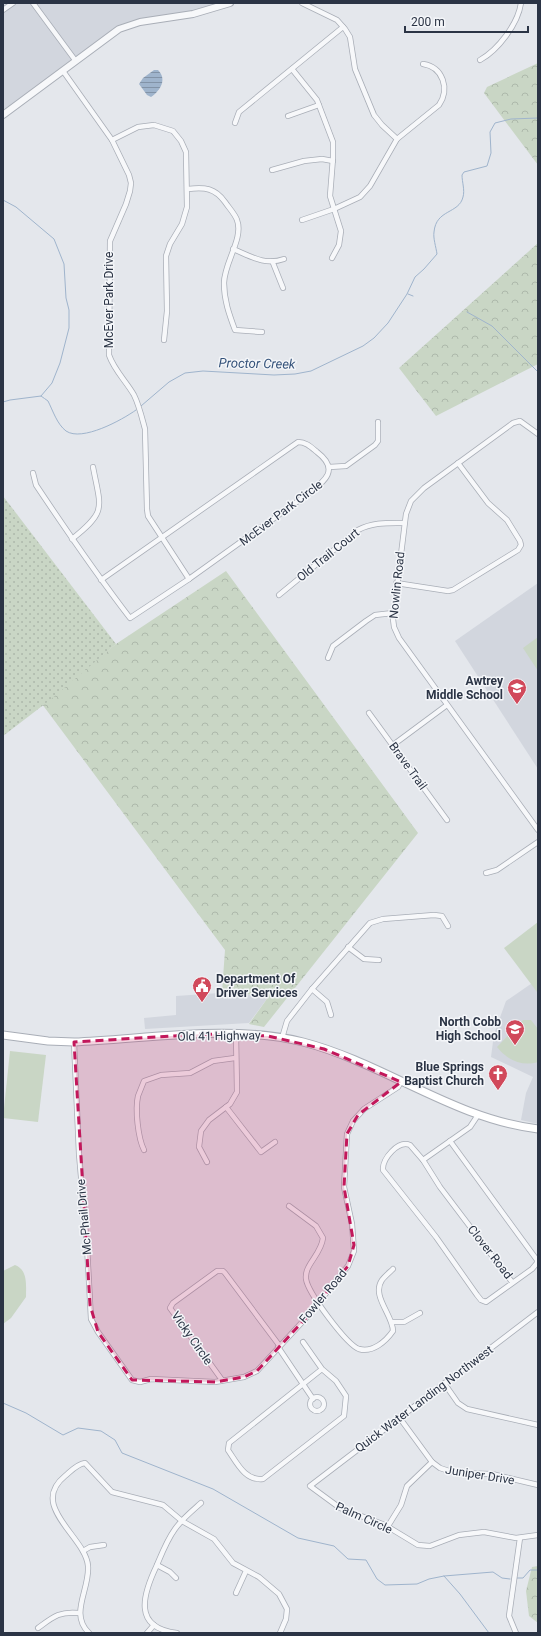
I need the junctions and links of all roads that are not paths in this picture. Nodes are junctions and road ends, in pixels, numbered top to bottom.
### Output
1 (13, 3) edge
2 (33, 3) edge
3 (230, 3) edge
4 (302, 3) edge
5 (521, 3) edge
6 (3, 10) edge
7 (343, 27) junction
8 (76, 60) junction
9 (480, 60) dead end
10 (423, 64) dead end
11 (292, 69) junction
12 (63, 71) junction
13 (319, 105) junction
14 (3, 115) edge
15 (288, 116) dead end
16 (235, 123) dead end
17 (397, 139) junction
18 (112, 140) junction
19 (333, 161) junction
20 (272, 170) dead end
21 (188, 188) junction
22 (334, 209) junction
23 (302, 220) dead end
24 (233, 249) junction
25 (332, 258) dead end
26 (284, 259) dead end
27 (274, 263) junction
28 (283, 288) dead end
29 (262, 332) dead end
30 (164, 340) dead end
31 (378, 422) dead end
32 (538, 434) edge
33 (458, 463) junction
34 (93, 467) dead end
35 (329, 467) junction
36 (33, 473) dead end
37 (404, 523) junction
38 (162, 538) junction
39 (72, 540) junction
40 (189, 579) junction
41 (101, 580) junction
42 (396, 583) junction
43 (279, 595) dead end
44 (393, 613) junction
45 (328, 658) dead end
46 (447, 705) junction
47 (369, 713) dead end
48 (393, 745) junction
49 (447, 820) dead end
50 (538, 830) edge
51 (538, 842) edge
52 (486, 873) dead end
53 (448, 926) dead end
54 (348, 947) junction
55 (379, 960) dead end
56 (312, 989) junction
57 (330, 1015) dead end
58 (236, 1033) junction
59 (3, 1035) edge
60 (282, 1038) junction
61 (74, 1042) junction
62 (235, 1058) junction
63 (401, 1082) junction
64 (226, 1107) junction
65 (478, 1115) junction
66 (538, 1129) edge
67 (450, 1141) junction
68 (274, 1142) dead end
69 (144, 1150) dead end
70 (423, 1160) junction
71 (207, 1162) dead end
72 (289, 1206) dead end
73 (394, 1268) dead end
74 (512, 1282) junction
75 (319, 1302) junction
76 (538, 1312) edge
77 (420, 1313) dead end
78 (392, 1322) junction
79 (303, 1342) dead end
80 (278, 1346) junction
81 (322, 1369) junction
82 (132, 1380) joint
83 (222, 1380) junction
84 (444, 1383) junction
85 (304, 1384) junction
86 (313, 1399) dead end
87 (399, 1417) junction
88 (538, 1425) edge
89 (432, 1462) junction
90 (538, 1485) edge
91 (310, 1486) joint
92 (201, 1503) dead end
93 (182, 1521) junction
94 (388, 1526) junction
95 (538, 1535) edge
96 (520, 1538) junction
97 (104, 1545) dead end
98 (83, 1551) junction
99 (157, 1565) junction
100 (246, 1571) junction
101 (176, 1578) dead end
102 (236, 1593) dead end
103 (79, 1613) junction
104 (154, 1624) junction
105 (38, 1628) dead end
106 (89, 1633) edge
107 (147, 1633) edge
108 (177, 1633) edge
109 (280, 1633) edge
110 (516, 1633) edge

1 - 6 street
2 - 8 street
3 - 8 street
4 - 7 street
5 - 9 street
7 - 11 street
7 - 17 street
8 - 12 street
10 - 17 street
11 - 13 street
11 - 16 street
12 - 14 street
12 - 18 street, McEver Park Drive
13 - 15 street
13 - 19 street
17 - 22 street
18 - 21 street
18 - 38 street, McEver Park Drive
19 - 20 street
19 - 22 street
21 - 24 street
21 - 30 street
22 - 23 street
22 - 25 street
24 - 27 street
24 - 29 street
26 - 27 street
27 - 28 street
31 - 35 street
32 - 33 street, Nowlin Road
33 - 37 street, Nowlin Road
33 - 42 street
34 - 39 street
35 - 38 street, McEver Park Circle
35 - 40 street, McEver Park Circle
36 - 39 street, McEver Park Circle
37 - 42 street, Nowlin Road
37 - 43 street, Old Trail Court
38 - 40 street, McEver Park Drive
38 - 41 street, McEver Park Circle
39 - 41 street, McEver Park Circle
40 - 41 street, McEver Park Circle
42 - 44 street, Nowlin Road
44 - 45 street
44 - 46 street, Nowlin Road
46 - 48 street
46 - 50 street, Nowlin Road
47 - 48 street, Brave Trail
48 - 49 street, Brave Trail
51 - 52 street
53 - 54 street
54 - 55 street
54 - 56 street
56 - 57 street
56 - 60 street
58 - 60 main road, Old 41 Highway
58 - 61 main road, Old 41 Highway
58 - 62 street
59 - 61 main road, Old 41 Highway
60 - 63 main road, Old 41 Highway
61 - 82 street, Mc Phail Drive
62 - 64 street
62 - 69 street
63 - 65 main road, Old 41 Highway
63 - 75 street, Fowler Road
64 - 68 street
64 - 71 street
65 - 66 main road, Old 41 Highway
65 - 67 street
67 - 70 street
67 - 74 street, Clover Road
70 - 74 street, Clover Road
70 - 74 street, Clover Road
72 - 75 street
73 - 78 street
75 - 78 street
75 - 80 street, Fowler Road
76 - 84 street, Quick Water Landing Northwest
77 - 78 street
79 - 81 street
80 - 83 street, Fowler Road
80 - 83 street, Vicky Circle
80 - 85 street
81 - 85 street
81 - 85 street
82 - 83 street, Fowler Road
84 - 87 street, Quick Water Landing Northwest
84 - 88 street
85 - 86 street
87 - 89 street, Juniper Drive
87 - 91 street, Quick Water Landing Northwest
89 - 90 street, Juniper Drive
89 - 94 street
91 - 94 street, Palm Circle
92 - 93 street
93 - 98 street
93 - 99 street
93 - 100 street
94 - 96 street, Palm Circle
95 - 96 street, Palm Circle
96 - 110 street
97 - 98 street
98 - 103 street
99 - 101 street
99 - 104 street
100 - 102 street
100 - 109 street
103 - 105 street
103 - 106 street
104 - 107 street
104 - 108 street

